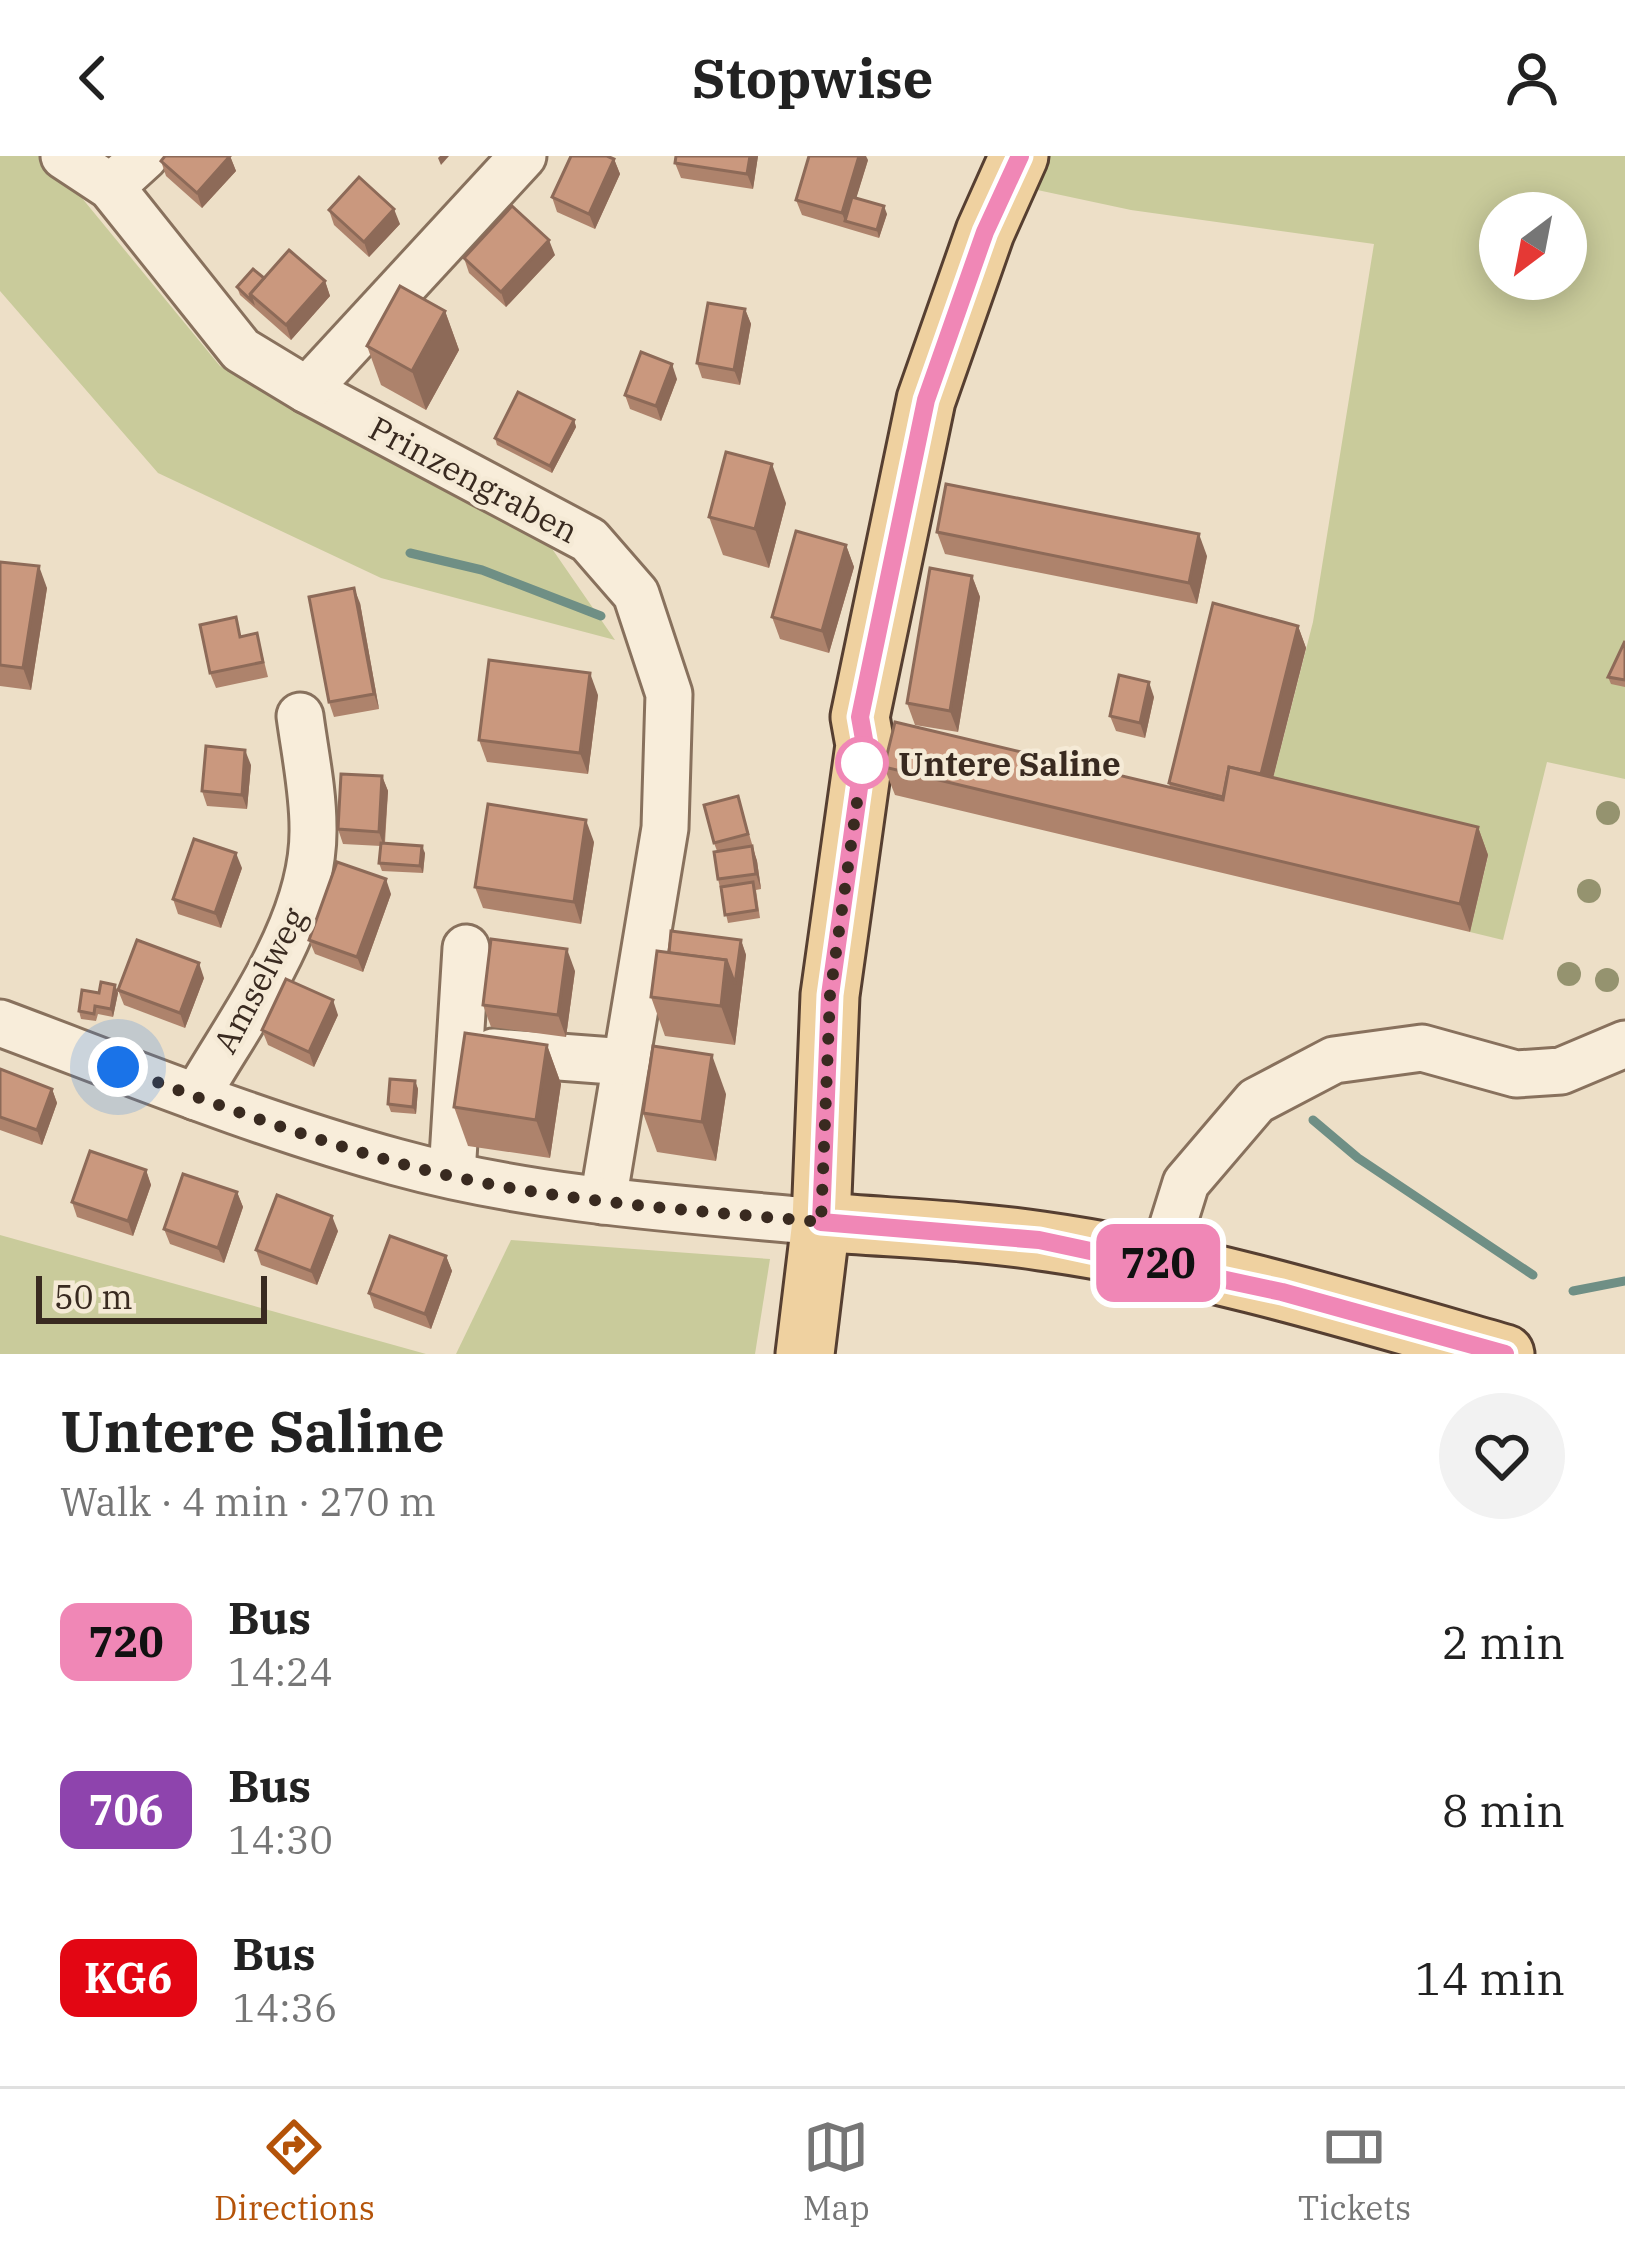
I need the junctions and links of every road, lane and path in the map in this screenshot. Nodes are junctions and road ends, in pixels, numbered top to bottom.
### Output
1 (64, 156) edge
2 (145, 156) edge
3 (523, 156) edge
4 (1019, 156) edge
5 (111, 187) junction
6 (308, 390) junction
7 (301, 716) dead end
8 (466, 948) dead end
9 (0, 1023) edge
10 (1625, 1044) edge
11 (460, 1050) junction
12 (626, 1062) junction
13 (196, 1097) junction
14 (452, 1174) junction
15 (603, 1201) junction
16 (821, 1222) junction
17 (1161, 1264) junction
18 (1489, 1349) edge
19 (805, 1354) edge

1 - 5 street, Prinzengraben
2 - 5 street
3 - 6 street
4 - 16 main road
5 - 6 street, Prinzengraben
6 - 12 street, Prinzengraben
7 - 13 street, Amselweg
8 - 11 street
9 - 13 street
10 - 17 street
11 - 12 street
11 - 14 street
12 - 15 street, Prinzengraben
13 - 14 street
14 - 15 street
15 - 16 street
16 - 17 main road
16 - 19 main road
17 - 18 main road

